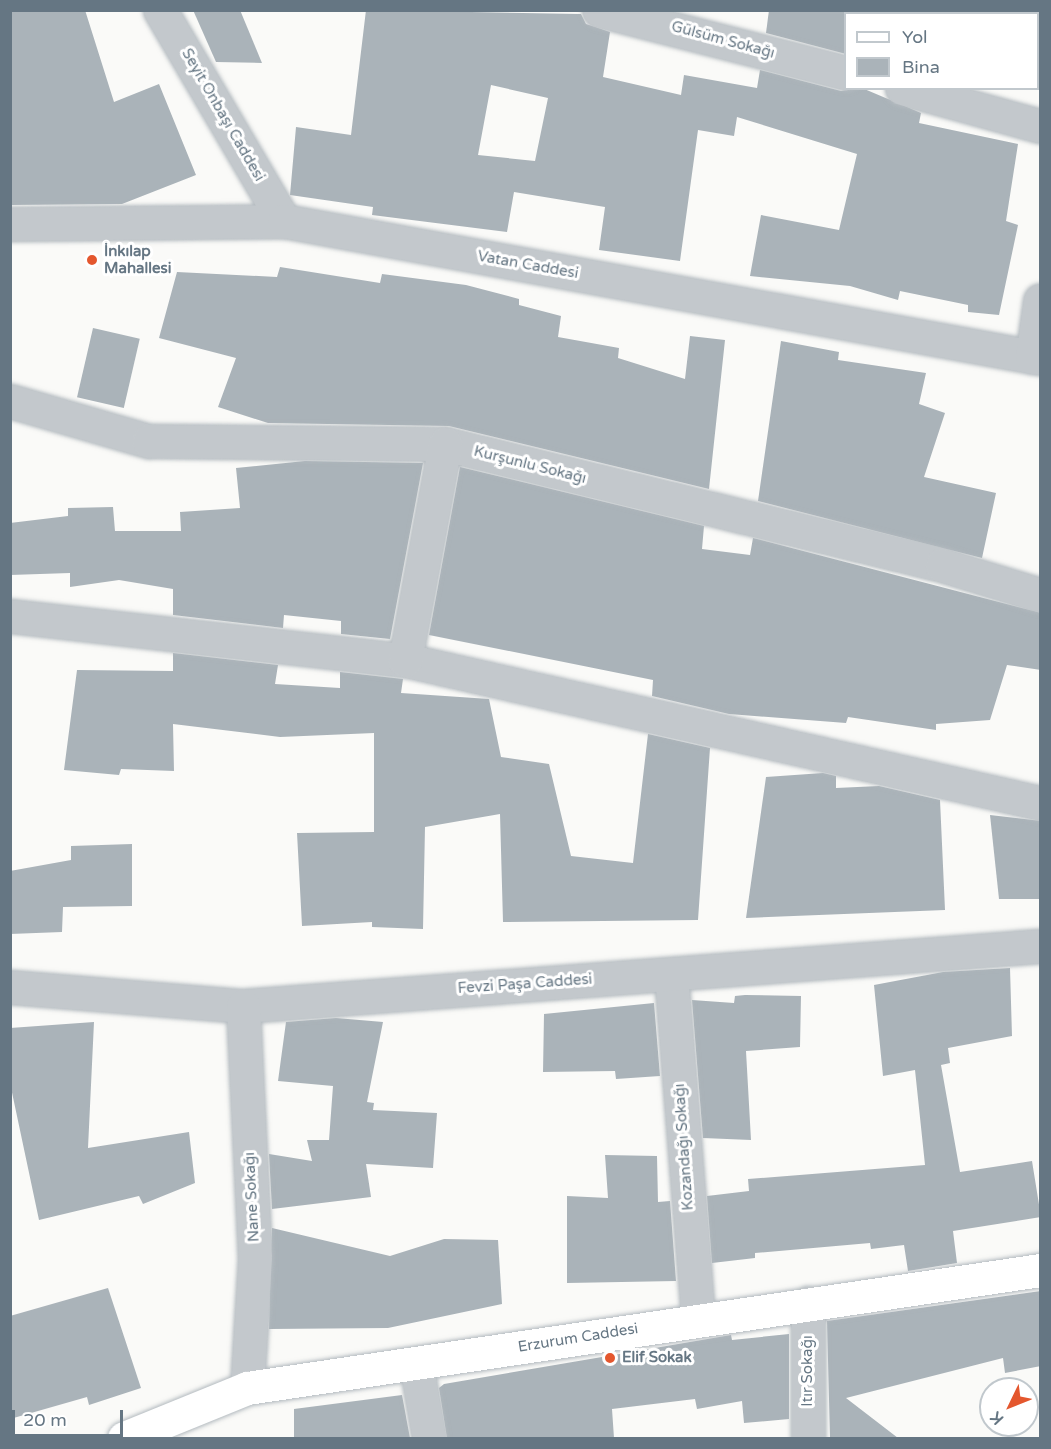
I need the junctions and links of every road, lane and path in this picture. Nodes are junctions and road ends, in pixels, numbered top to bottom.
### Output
1 (160, 10) edge
2 (599, 10) edge
3 (844, 72) edge
4 (909, 90) edge
5 (1041, 126) edge
6 (284, 222) junction
7 (10, 224) edge
8 (1041, 301) edge
9 (1036, 357) edge
10 (10, 401) edge
11 (445, 444) junction
12 (1041, 595) edge
13 (10, 616) edge
14 (405, 660) junction
15 (1041, 803) edge
16 (1041, 946) edge
17 (671, 974) junction
18 (10, 987) edge
19 (243, 1006) junction
20 (1041, 1269) edge
21 (808, 1303) junction
22 (698, 1320) junction
23 (416, 1363) junction
24 (247, 1388) junction
25 (124, 1438) edge
26 (429, 1438) edge
27 (808, 1438) edge

1 - 6 street, Seyit Onbaşı Caddesi
2 - 3 street, Gülsüm Sokağı
4 - 5 street
6 - 7 street, Vatan Caddesi
6 - 9 street, Vatan Caddesi
8 - 9 street
10 - 11 street, Kurşunlu Sokağı
11 - 12 street, Kurşunlu Sokağı
11 - 14 street
13 - 14 street
14 - 15 street
16 - 17 street, Fevzi Paşa Caddesi
17 - 19 street, Fevzi Paşa Caddesi
17 - 22 street, Kozandağı Sokağı
18 - 19 street, Fevzi Paşa Caddesi
19 - 24 street, Nane Sokağı
20 - 21 street, Erzurum Caddesi
21 - 22 street, Erzurum Caddesi
21 - 27 street, Itır Sokağı
22 - 23 street, Erzurum Caddesi
23 - 24 street, Erzurum Caddesi
23 - 26 street
24 - 25 street, Erzurum Caddesi

